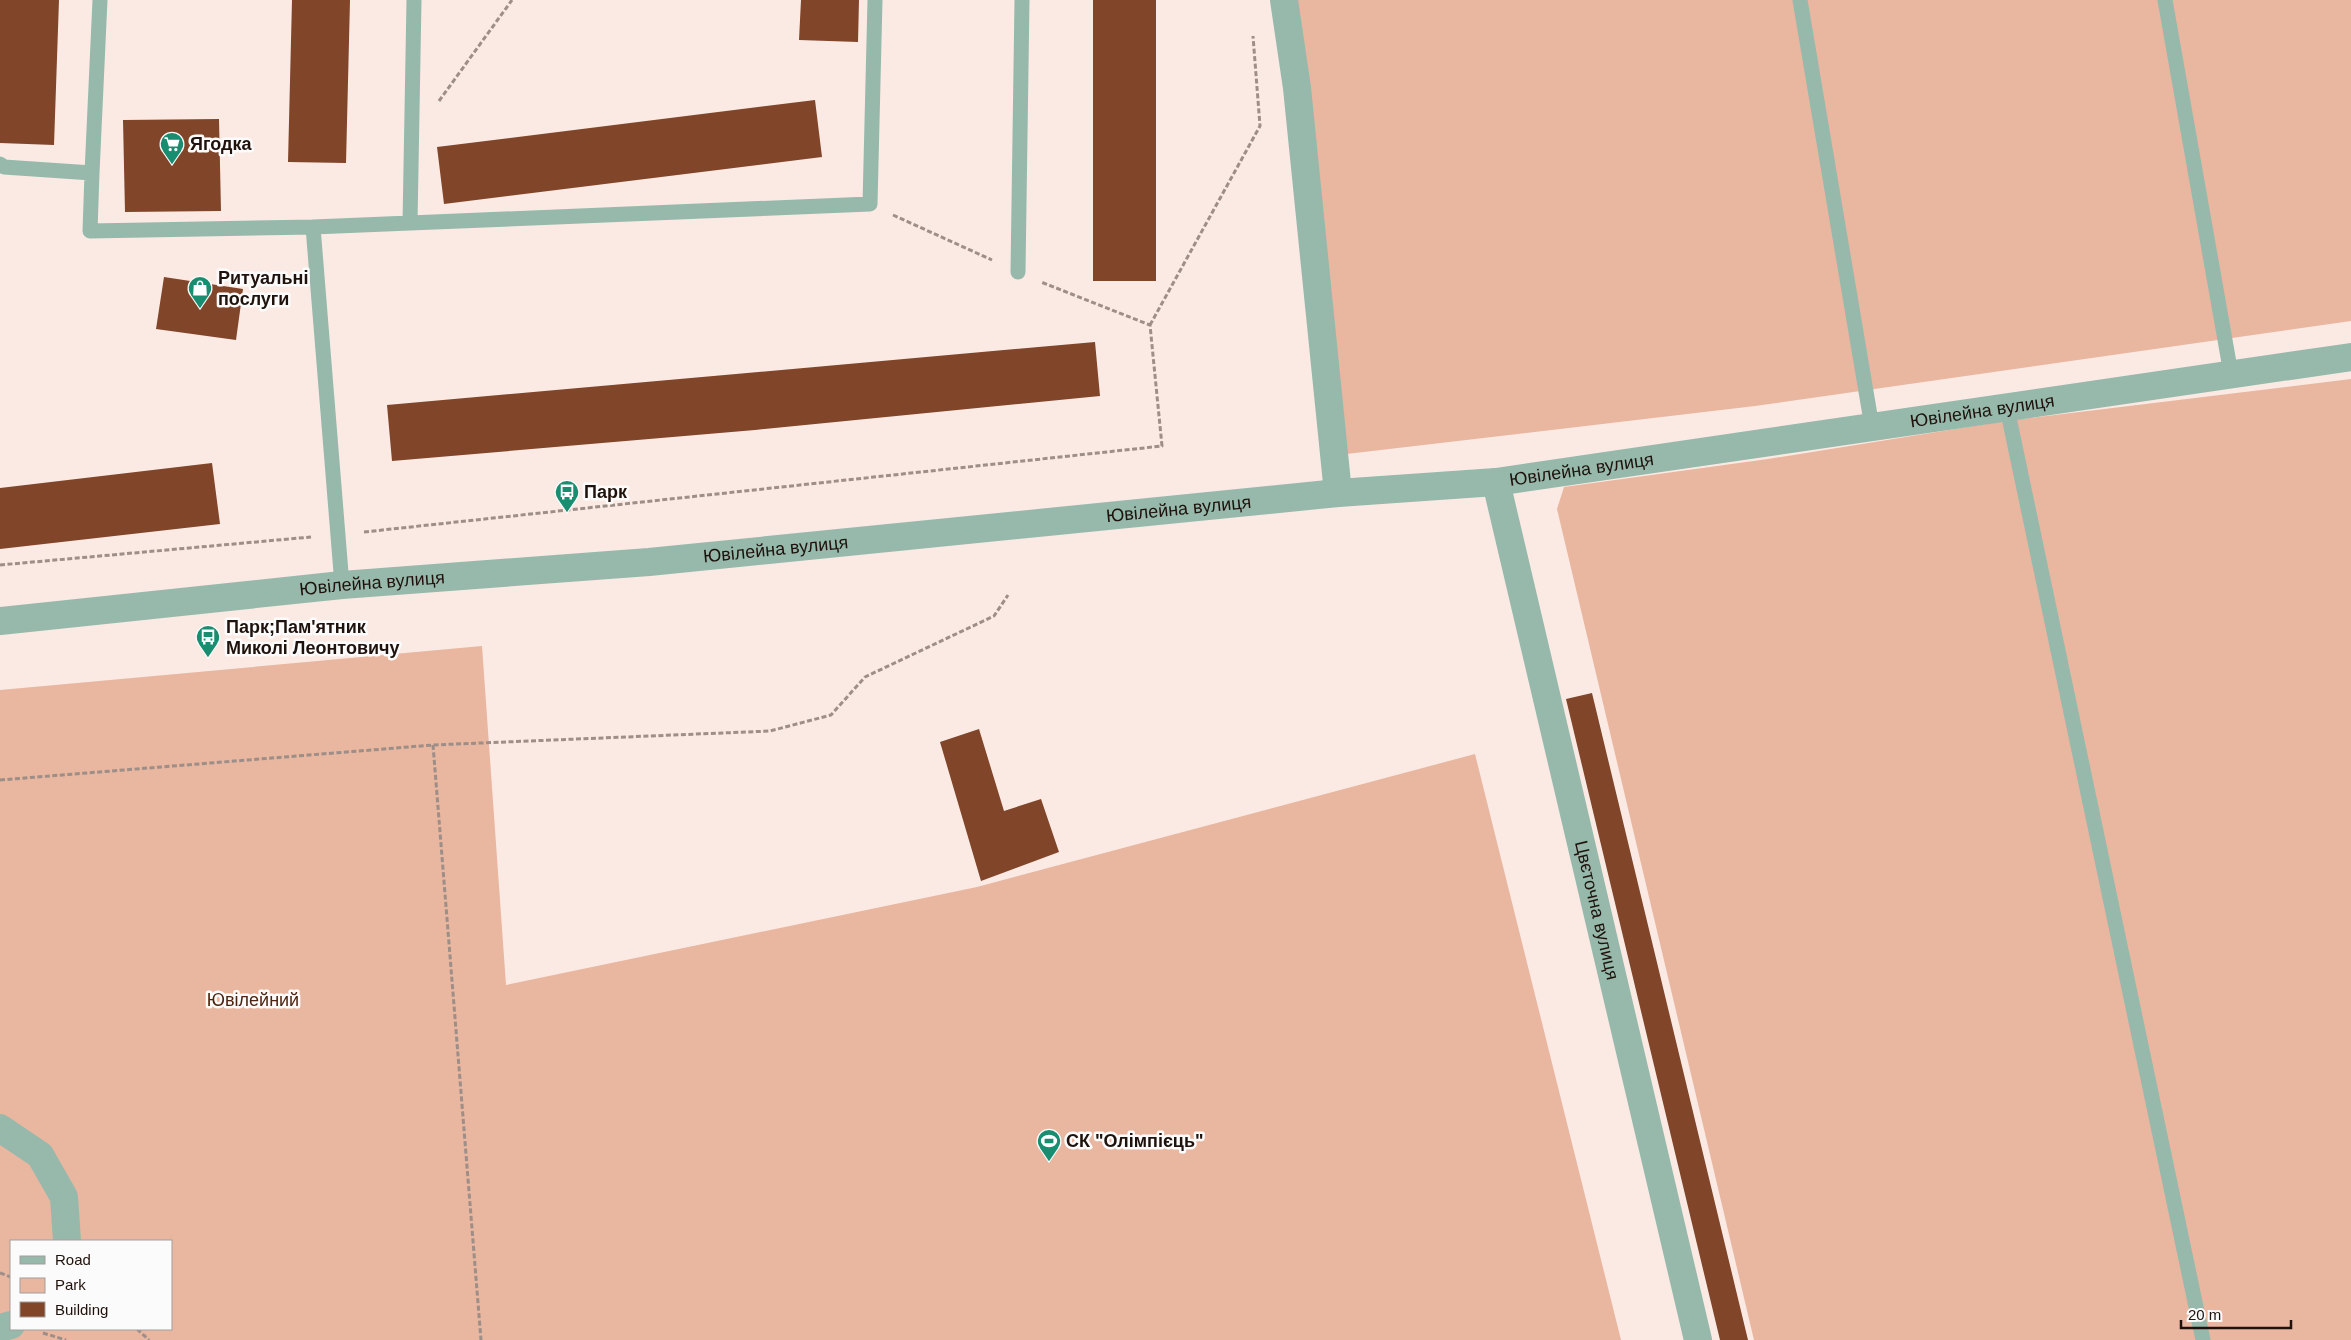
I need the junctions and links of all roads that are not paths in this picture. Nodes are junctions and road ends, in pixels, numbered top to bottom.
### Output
1 (100, 0) edge
2 (414, 0) edge
3 (875, 0) edge
4 (1022, 0) edge
5 (1284, 0) edge
6 (1800, 0) edge
7 (2165, 0) edge
8 (0, 164) edge
9 (92, 174) junction
10 (410, 223) junction
11 (313, 227) junction
12 (1018, 272) road end
13 (2351, 357) edge
14 (2231, 374) junction
15 (2007, 408) junction
16 (1872, 427) junction
17 (1496, 482) junction
18 (1338, 493) junction
19 (342, 585) junction
20 (0, 621) edge
21 (0, 1128) edge
22 (67, 1240) edge
23 (1698, 1340) edge
24 (2202, 1340) edge

1 - 9 lane
2 - 10 lane
3 - 10 lane
4 - 12 lane
5 - 18 street
6 - 16 lane
7 - 14 lane
8 - 9 lane
9 - 11 lane
10 - 11 lane
11 - 19 lane
13 - 14 street, Ювілейна вулиця
14 - 15 street, Ювілейна вулиця
15 - 16 street, Ювілейна вулиця
15 - 24 lane
16 - 17 street, Ювілейна вулиця
17 - 18 street, Ювілейна вулиця
17 - 23 street, Цвєточна вулиця
18 - 19 street, Ювілейна вулиця
19 - 20 street, Ювілейна вулиця
21 - 22 street

